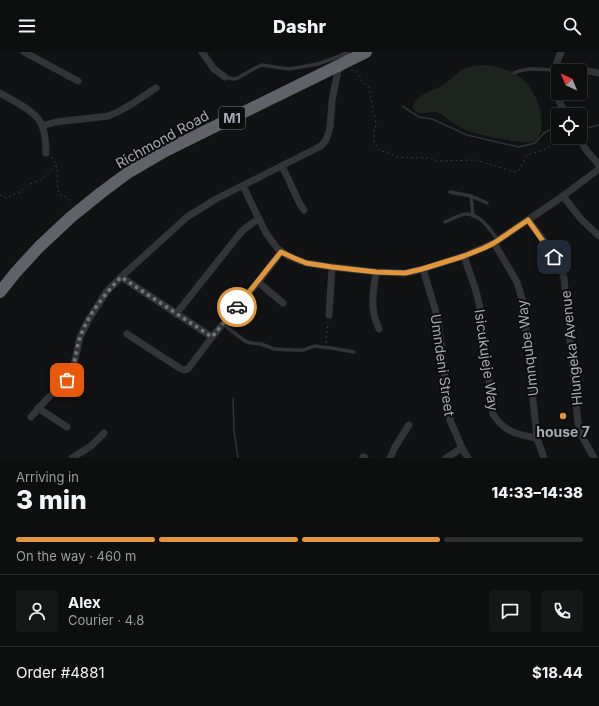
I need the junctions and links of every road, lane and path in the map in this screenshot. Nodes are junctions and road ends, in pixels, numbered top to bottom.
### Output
1 (24, 52) edge
2 (202, 52) edge
3 (366, 52) edge
4 (561, 52) edge
5 (344, 60) edge
6 (556, 64) edge
7 (551, 70) edge
8 (588, 71) dead end
9 (514, 73) dead end
10 (599, 73) edge
11 (225, 77) joint
12 (78, 81) dead end
13 (156, 88) dead end
14 (0, 93) edge
15 (42, 126) junction
16 (554, 144) edge
17 (583, 144) edge
18 (46, 153) joint
19 (56, 164) junction
20 (599, 165) edge
21 (282, 166) junction
22 (599, 169) edge
23 (243, 186) junction
24 (450, 192) dead end
25 (0, 194) edge
26 (472, 196) junction
27 (563, 196) junction
28 (487, 203) dead end
29 (304, 210) dead end
30 (473, 216) junction
31 (71, 217) junction
32 (259, 220) junction
33 (528, 220) junction
34 (445, 222) dead end
35 (599, 236) edge
36 (496, 242) junction
37 (281, 252) junction
38 (464, 256) junction
39 (332, 267) junction
40 (422, 269) junction
41 (376, 272) junction
42 (121, 277) junction
43 (258, 282) junction
44 (0, 292) edge
45 (283, 302) dead end
46 (176, 314) junction
47 (329, 315) joint
48 (223, 323) junction
49 (379, 330) dead end
50 (127, 334) dead end
51 (212, 337) junction
52 (325, 348) junction
53 (354, 352) dead end
54 (38, 408) junction
55 (32, 417) dead end
56 (410, 426) dead end
57 (67, 427) dead end
58 (104, 433) dead end
59 (537, 438) junction
60 (462, 448) junction
61 (72, 458) edge
62 (390, 458) edge
63 (446, 458) edge
64 (468, 458) edge
65 (544, 458) edge
66 (594, 458) edge

1 - 12 street
2 - 11 street
3 - 5 highway, Richmond Road / M1
4 - 6 street
5 - 11 lane
5 - 16 path
5 - 21 street
5 - 31 highway, Richmond Road / M1
7 - 9 lane
8 - 10 street
13 - 15 street
14 - 15 street
15 - 18 street
17 - 20 street
18 - 19 path
19 - 25 path
19 - 31 path
21 - 23 street
21 - 29 street
22 - 27 street
23 - 32 street
23 - 42 street
24 - 26 lane
26 - 28 lane
26 - 30 lane
27 - 33 street
27 - 35 street
30 - 34 lane
30 - 36 lane
31 - 44 highway, Richmond Road / M1
32 - 37 street
32 - 46 street
33 - 36 street
33 - 66 street, Hlungeka Avenue
36 - 38 street
36 - 59 street, Umnqube Way
37 - 39 street
37 - 43 street
38 - 40 street
38 - 59 street, Isicukujeje Way
39 - 41 street
39 - 47 street
40 - 41 street
40 - 60 street, Umndeni Street
41 - 49 street
42 - 46 street
42 - 54 street
43 - 45 street
43 - 48 street
46 - 51 street
47 - 52 path
48 - 51 street
48 - 52 lane
50 - 51 street
52 - 53 lane
54 - 55 street
54 - 57 street
56 - 62 street
58 - 61 street
59 - 65 street, Umnqube Way
60 - 63 street
60 - 64 street, Umndeni Street

